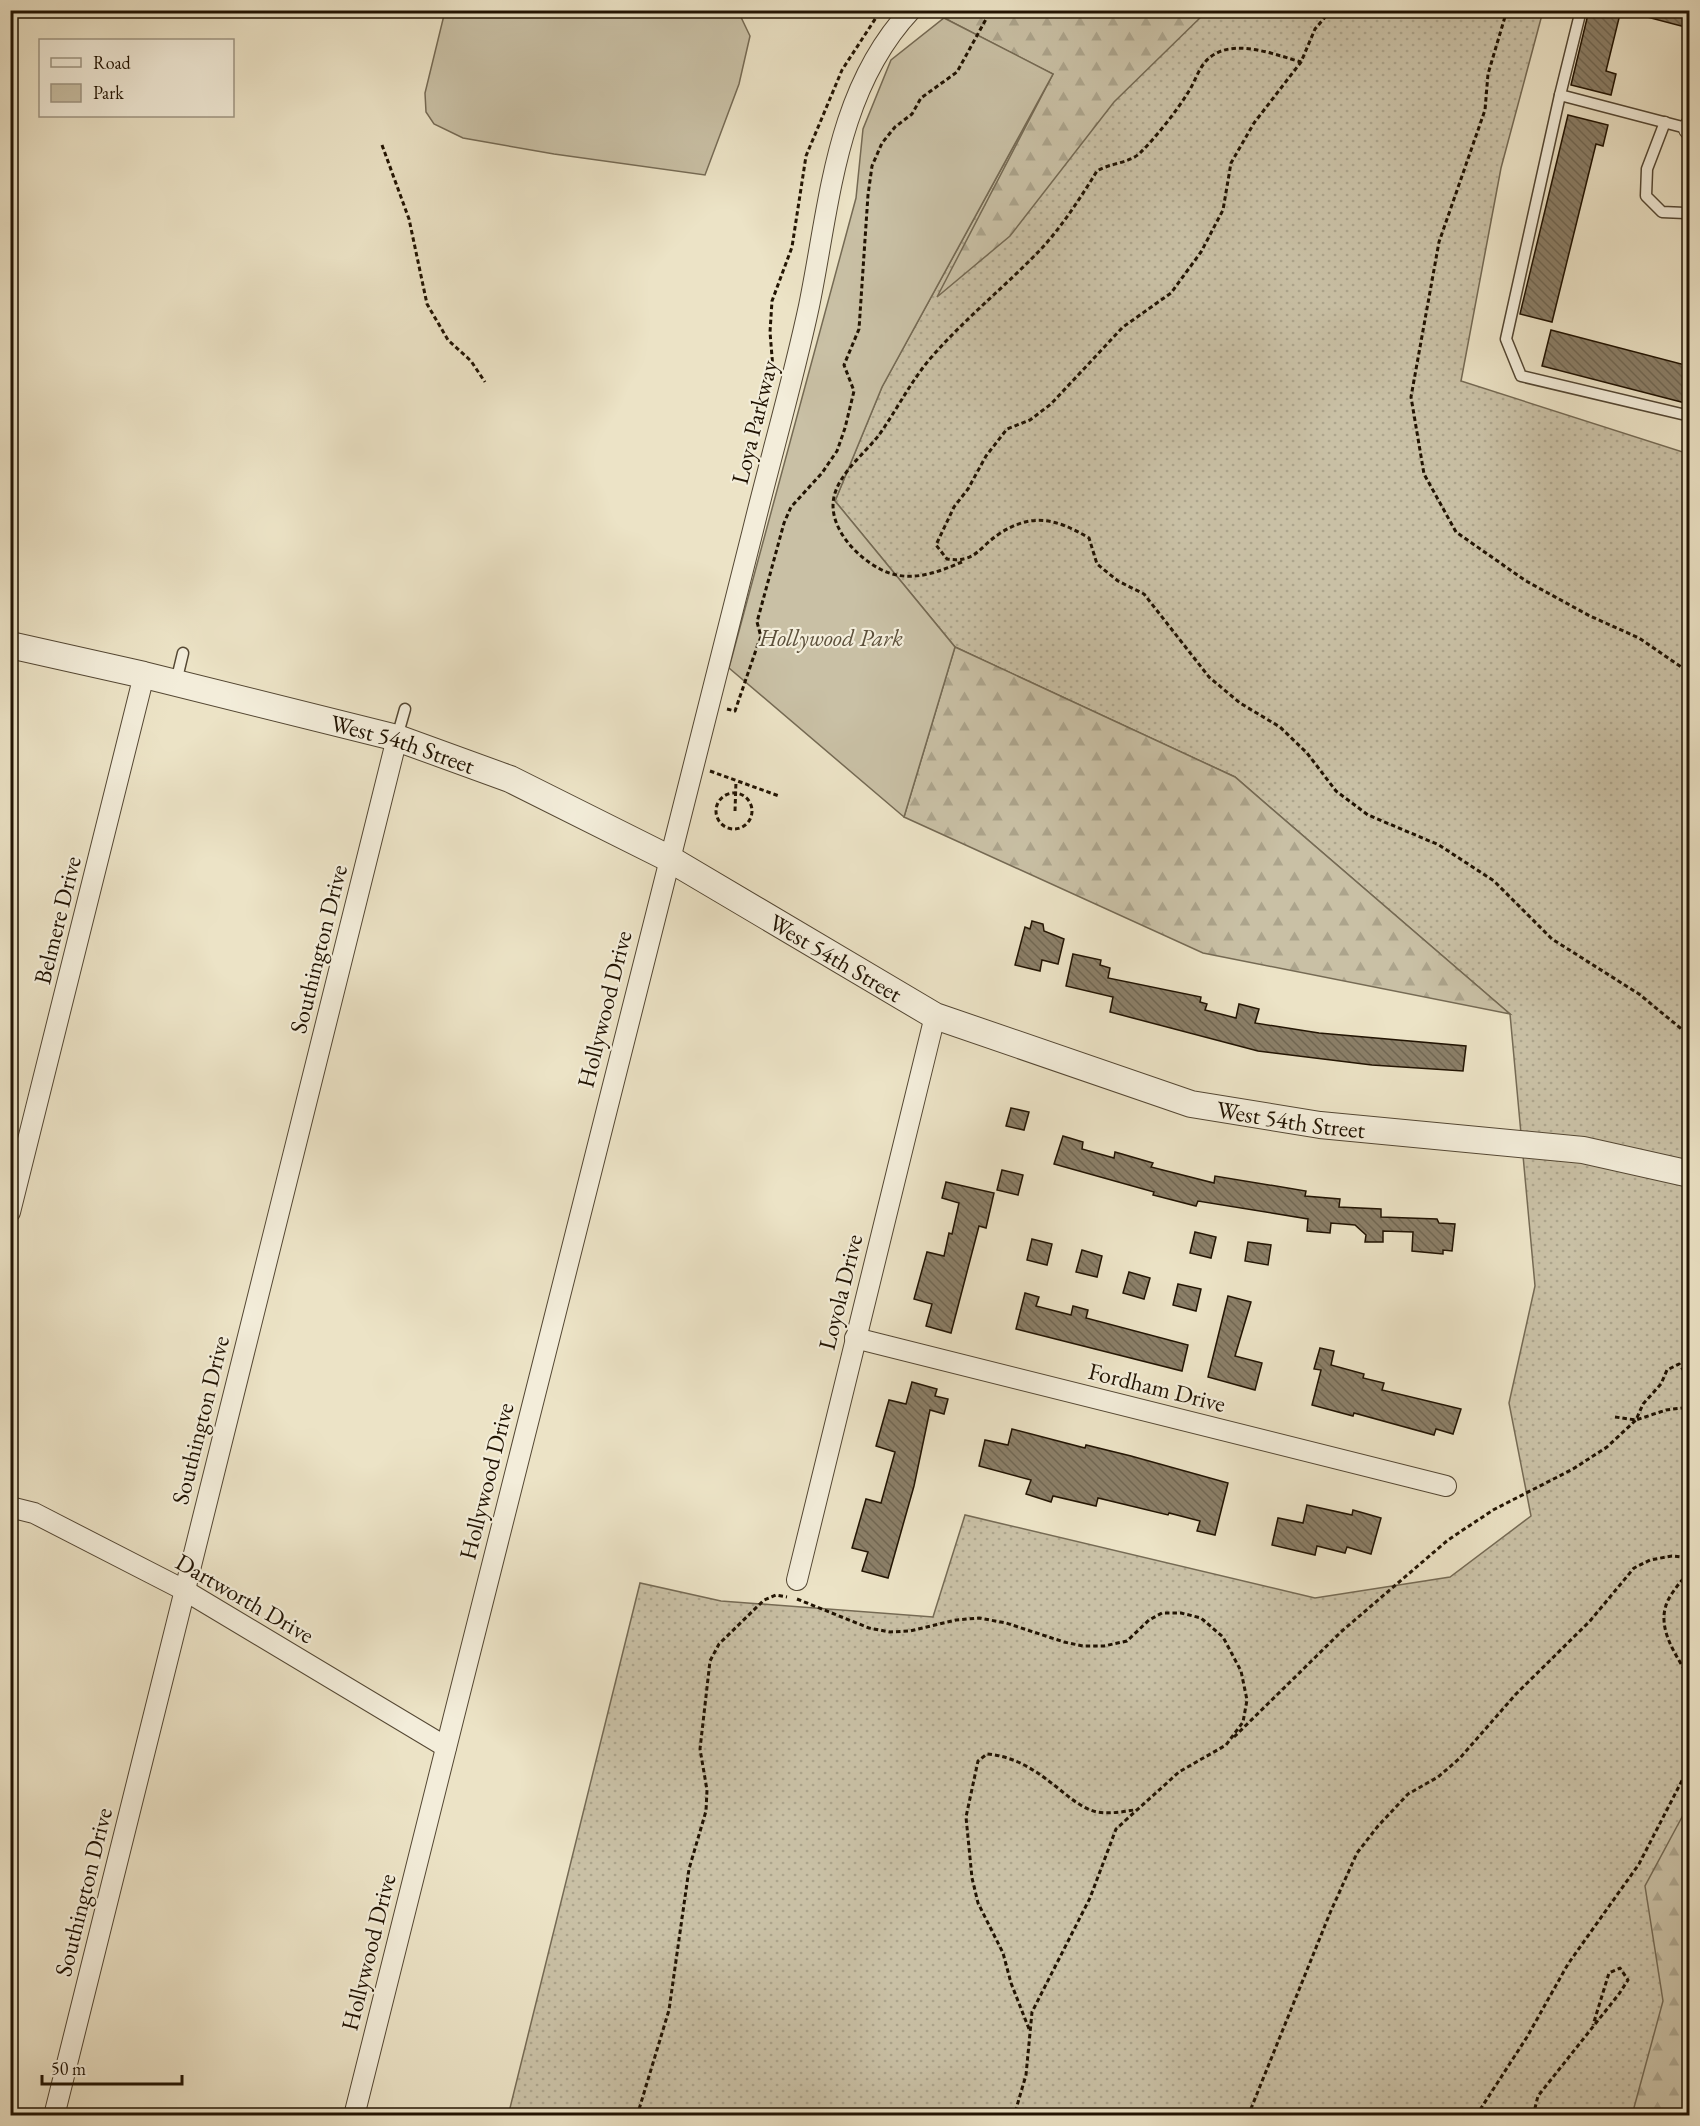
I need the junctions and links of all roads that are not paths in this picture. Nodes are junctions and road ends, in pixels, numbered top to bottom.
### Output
1 (911, 10) edge
2 (1581, 10) edge
3 (1560, 95) junction
4 (1665, 122) junction
5 (1689, 128) edge
6 (1689, 209) edge
7 (1689, 416) edge
8 (10, 645) edge
9 (183, 653) dead end
10 (144, 675) junction
11 (176, 682) junction
12 (405, 709) dead end
13 (397, 738) junction
14 (668, 858) junction
15 (935, 1016) junction
16 (1689, 1174) edge
17 (10, 1212) edge
18 (855, 1338) junction
19 (1446, 1486) dead end
20 (10, 1507) edge
21 (797, 1580) dead end
22 (184, 1590) junction
23 (446, 1747) junction
24 (54, 2115) edge
25 (354, 2115) edge

1 - 14 street, Loya Parkway
2 - 3 lane
3 - 4 lane
3 - 7 lane
4 - 5 lane
4 - 6 lane
8 - 10 street, West 54th Street
9 - 11 lane
10 - 11 street, West 54th Street
10 - 17 street, Belmere Drive
11 - 13 street, West 54th Street
12 - 13 lane
13 - 14 street, West 54th Street
13 - 22 street, Southington Drive
14 - 15 street, West 54th Street
14 - 23 street, Hollywood Drive
15 - 16 street, West 54th Street
15 - 18 street, Loyola Drive
18 - 19 street, Fordham Drive
18 - 21 street, Loyola Drive
20 - 22 street, Dartworth Drive
22 - 23 street, Dartworth Drive
22 - 24 street, Southington Drive
23 - 25 street, Hollywood Drive

